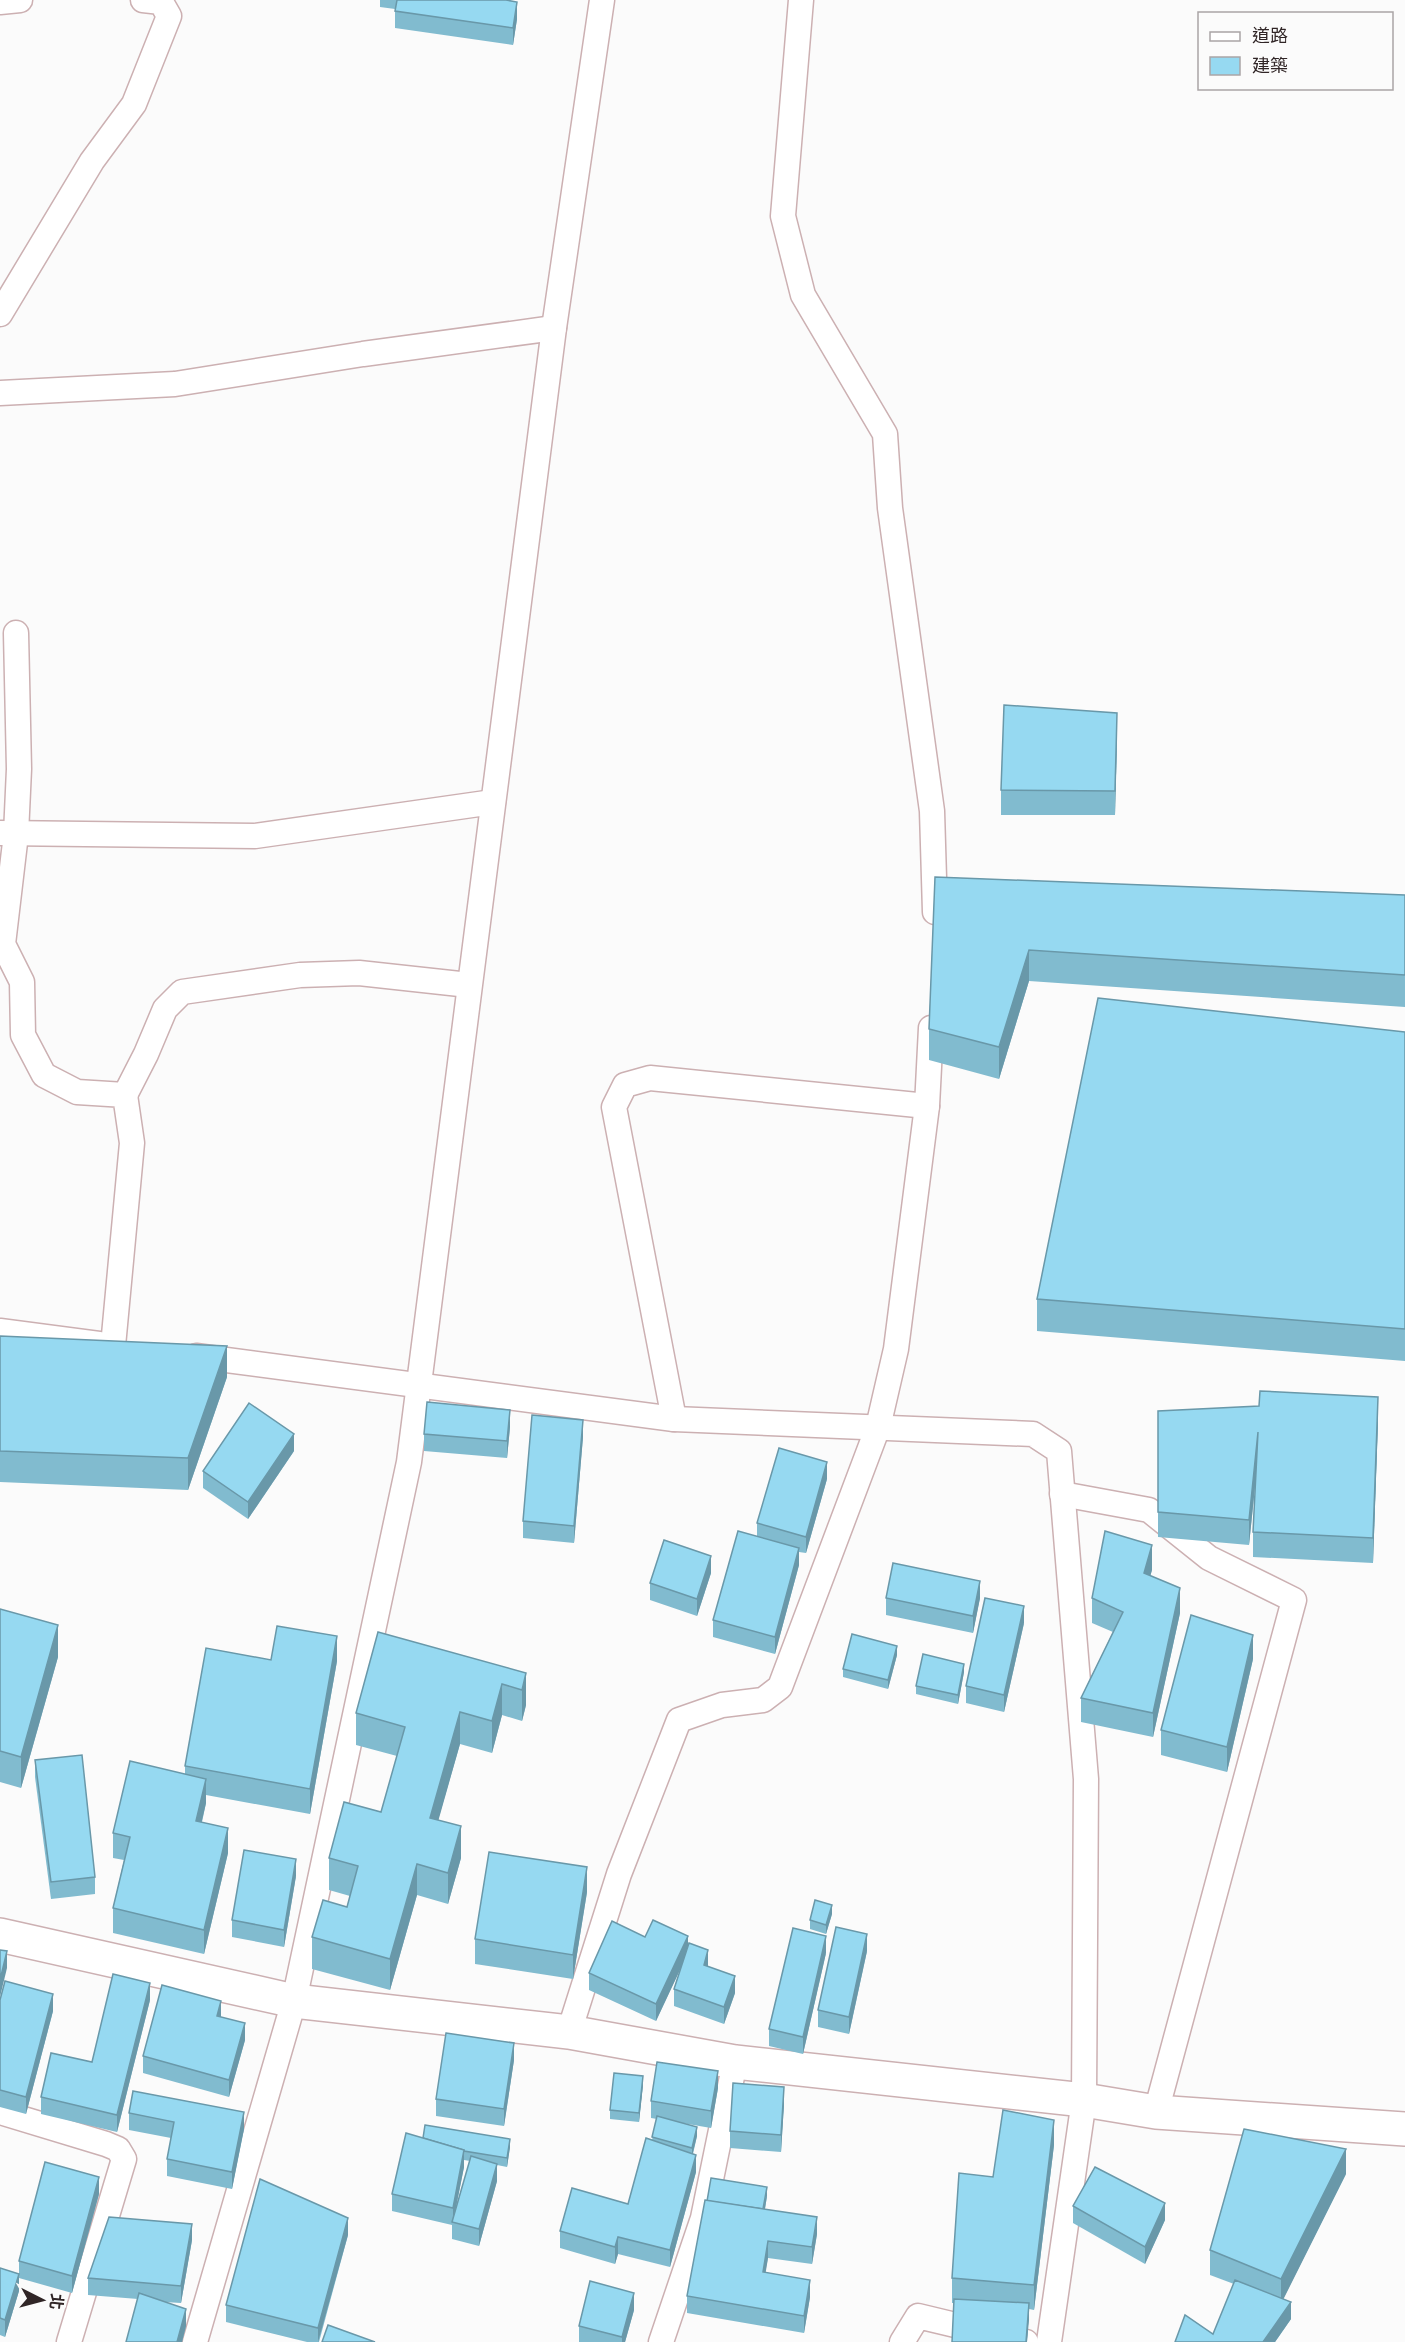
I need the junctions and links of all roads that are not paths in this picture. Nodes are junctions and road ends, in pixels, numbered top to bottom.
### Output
1 (20, 0) edge
2 (143, 0) edge
3 (602, 0) edge
4 (801, 0) edge
5 (0, 2) edge
6 (0, 314) edge
7 (554, 328) junction
8 (0, 393) edge
9 (16, 633) dead end
10 (493, 802) junction
11 (8, 833) edge
12 (934, 932) edge
13 (469, 985) junction
14 (933, 1002) edge
15 (125, 1095) junction
16 (927, 1106) junction
17 (0, 1331) edge
18 (112, 1346) junction
19 (136, 1349) edge
20 (171, 1353) edge
21 (419, 1385) junction
22 (674, 1419) junction
23 (878, 1427) junction
24 (1062, 1494) junction
25 (0, 1935) edge
26 (294, 2001) junction
27 (569, 2032) junction
28 (735, 2062) junction
29 (1084, 2100) junction
30 (0, 2112) edge
31 (1156, 2112) junction
32 (1405, 2129) edge
33 (69, 2342) edge
34 (195, 2342) edge
35 (661, 2342) edge
36 (902, 2342) edge
37 (1026, 2342) edge
38 (1049, 2342) edge

1 - 5 lane
2 - 6 lane
3 - 7 lane
4 - 12 lane
7 - 8 lane
7 - 10 lane
9 - 11 lane
10 - 11 lane
10 - 13 lane
11 - 15 lane
13 - 15 lane
13 - 21 lane
14 - 16 lane
15 - 18 lane
16 - 22 lane
16 - 23 lane
17 - 18 lane
18 - 19 lane
20 - 21 lane
21 - 22 lane
21 - 26 lane
22 - 23 lane
23 - 24 lane
23 - 27 lane
24 - 29 lane
24 - 31 lane
25 - 26 street
26 - 27 street
26 - 34 lane
27 - 28 street
28 - 29 street
28 - 35 lane
29 - 31 street
29 - 38 lane
30 - 33 lane
31 - 32 street
36 - 37 lane

